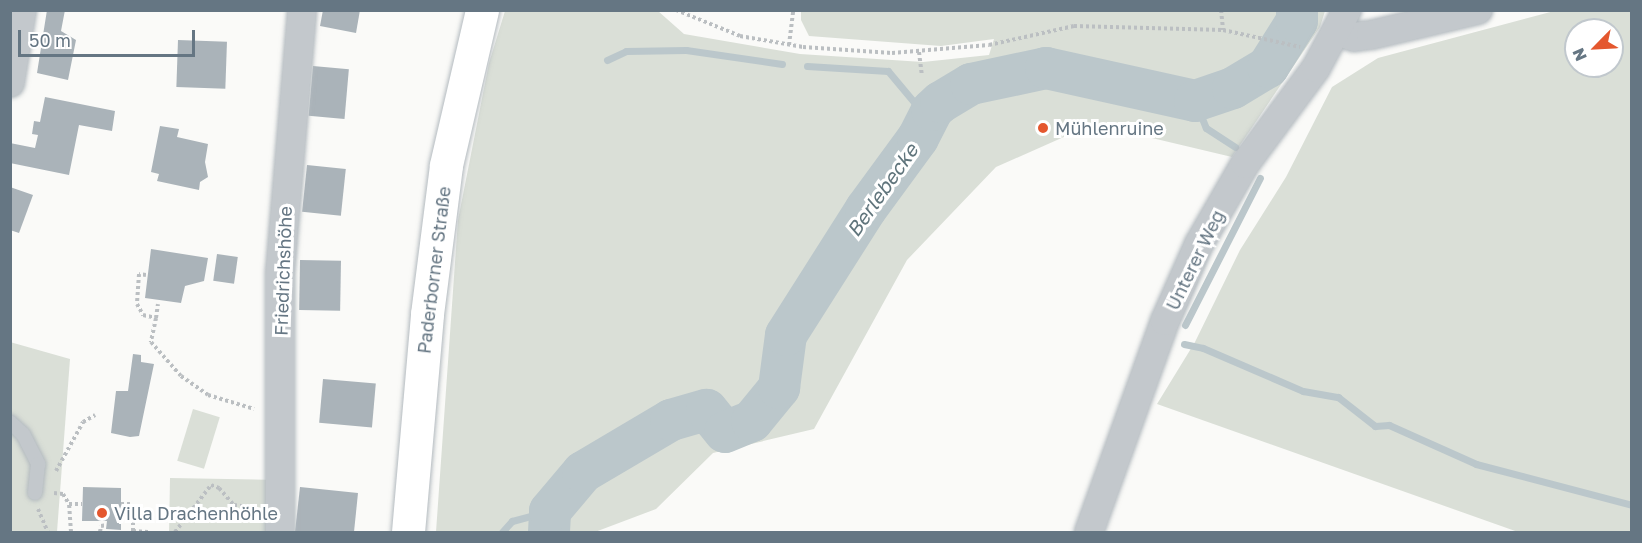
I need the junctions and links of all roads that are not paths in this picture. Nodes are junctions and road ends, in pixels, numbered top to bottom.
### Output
1 (22, 10) edge
2 (302, 10) edge
3 (482, 10) edge
4 (1478, 10) edge
5 (1342, 21) edge
6 (10, 83) edge
7 (10, 422) edge
8 (42, 493) road end
9 (280, 519) edge
10 (408, 532) edge
11 (1089, 532) edge

1 - 6 street
2 - 9 street, Friedrichshöhe
3 - 10 main road, Paderborner Straße
4 - 5 street
5 - 11 street, Unterer Weg
7 - 8 lane

